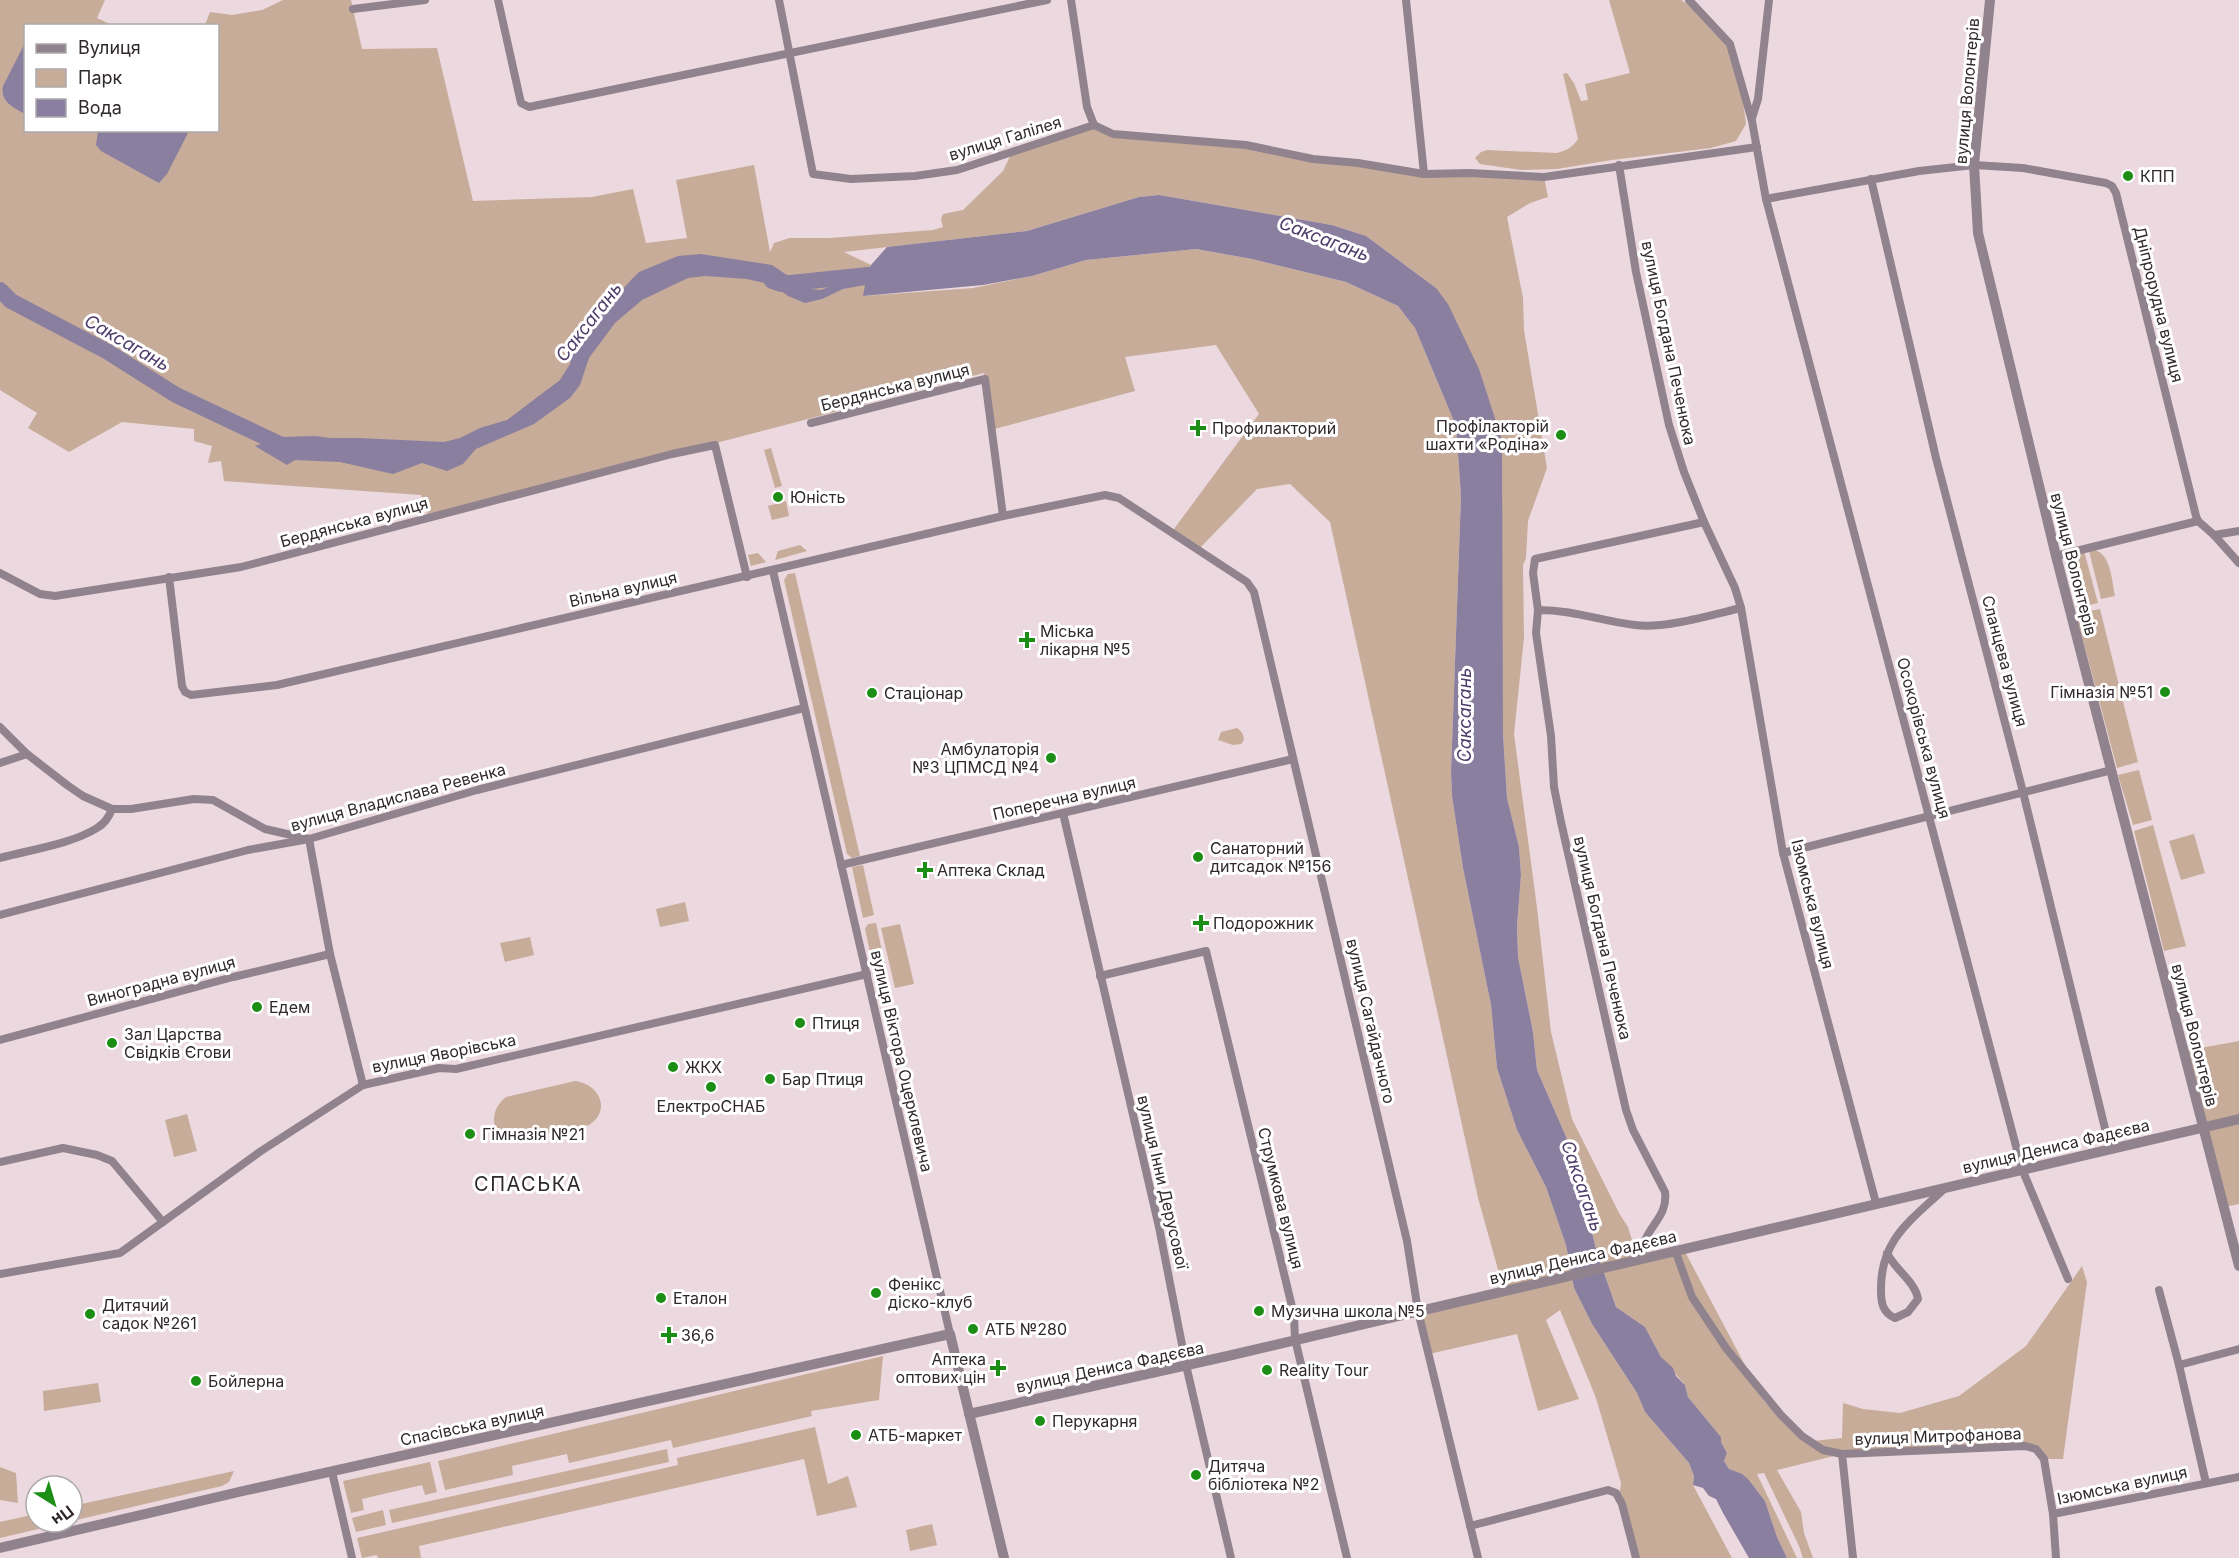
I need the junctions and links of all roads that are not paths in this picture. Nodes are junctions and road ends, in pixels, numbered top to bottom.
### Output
1 (425, 0) edge
2 (498, 0) edge
3 (779, 0) edge
4 (1047, 0) edge
5 (1071, 0) edge
6 (1406, 0) edge
7 (1689, 0) edge
8 (1769, 0) edge
9 (1990, 0) edge
10 (353, 9) dead end
11 (790, 52) junction
12 (1752, 121) junction
13 (1094, 125) junction
14 (1757, 147) junction
15 (1619, 165) junction
16 (1974, 165) junction
17 (1424, 174) junction
18 (1871, 179) junction
19 (1766, 199) junction
20 (811, 423) dead end
21 (1003, 516) junction
22 (2198, 521) junction
23 (1704, 522) junction
24 (2239, 531) edge
25 (1171, 533) joint
26 (2214, 535) junction
27 (2056, 556) junction
28 (2239, 563) edge
29 (773, 571) junction
30 (0, 573) edge
31 (747, 577) junction
32 (168, 578) junction
33 (1741, 608) junction
34 (1538, 610) junction
35 (804, 708) junction
36 (0, 727) edge
37 (27, 754) junction
38 (1293, 759) junction
39 (0, 763) edge
40 (2112, 770) junction
41 (2023, 792) junction
42 (112, 809) junction
43 (1063, 813) junction
44 (1929, 815) junction
45 (309, 839) junction
46 (1783, 853) junction
47 (0, 858) edge
48 (841, 866) junction
49 (0, 915) edge
50 (330, 954) junction
51 (867, 974) junction
52 (1100, 976) junction
53 (0, 1040) edge
54 (363, 1084) junction
55 (2239, 1119) edge
56 (2204, 1129) junction
57 (2110, 1149) junction
58 (0, 1162) edge
59 (2022, 1169) junction
60 (1946, 1186) junction
61 (1876, 1203) junction
62 (163, 1222) junction
63 (1676, 1250) junction
64 (1887, 1253) junction
65 (1641, 1259) junction
66 (2239, 1266) edge
67 (0, 1274) edge
68 (2068, 1279) dead end
69 (2159, 1290) dead end
70 (1418, 1311) junction
71 (950, 1334) junction
72 (1295, 1339) junction
73 (2239, 1349) edge
74 (1186, 1365) junction
75 (2179, 1365) junction
76 (969, 1414) junction
77 (1842, 1454) junction
78 (332, 1472) junction
79 (2239, 1477) edge
80 (2206, 1483) junction
81 (2053, 1514) junction
82 (1470, 1526) junction
83 (0, 1548) edge
84 (352, 1558) edge
85 (1004, 1558) edge
86 (1231, 1558) edge
87 (1347, 1558) edge
88 (1478, 1558) edge
89 (1636, 1558) edge
90 (1853, 1558) edge
91 (2056, 1558) edge

1 - 10 street
2 - 11 street
3 - 11 street, вулиця Галілея
4 - 11 street
5 - 13 street
6 - 17 street
7 - 12 street
8 - 12 street
9 - 16 street, вулиця Волонтерів
11 - 13 street, вулиця Галілея
12 - 14 street
13 - 17 street
14 - 15 street
14 - 19 street
15 - 17 street
15 - 23 street, вулиця Богдана Печенюка
16 - 18 street
16 - 22 street, Дніпрорудна вулиця
16 - 27 street, вулиця Волонтерів
18 - 19 street
18 - 41 street, Сланцева вулиця
19 - 44 street, Осокорівська вулиця
20 - 21 street, Бердянська вулиця
21 - 25 street, Вільна вулиця
21 - 29 street, Вільна вулиця
22 - 26 street
22 - 27 street
23 - 33 street, вулиця Богдана Печенюка
23 - 34 street, вулиця Богдана Печенюка
24 - 26 street
25 - 38 street, вулиця Сагайдачного
26 - 28 street
27 - 40 street, вулиця Волонтерів
29 - 31 street, Вільна вулиця
29 - 35 street, вулиця Віктора Оцерклевича
30 - 32 street, Бердянська вулиця
31 - 32 street, Вільна вулиця
31 - 32 street, Бердянська вулиця
33 - 34 street
33 - 46 street, Ізюмська вулиця
34 - 65 street, вулиця Богдана Печенюка
35 - 45 street, вулиця Владислава Ревенка
35 - 48 street, вулиця Віктора Оцерклевича
36 - 37 street
37 - 39 street
37 - 42 street
38 - 43 street, Поперечна вулиця
38 - 70 street, вулиця Сагайдачного
40 - 41 street
40 - 56 street, вулиця Волонтерів
41 - 44 street
41 - 57 street, Сланцева вулиця
42 - 45 street
42 - 47 street
43 - 48 street, Поперечна вулиця
43 - 52 street, вулиця Інни Дерусової
44 - 46 street
44 - 59 street, Осокорівська вулиця
45 - 49 street, вулиця Владислава Ревенка
45 - 50 street
46 - 61 street, Ізюмська вулиця
48 - 51 street, вулиця Віктора Оцерклевича
50 - 53 street, Виноградна вулиця
50 - 54 street
51 - 54 street, вулиця Яворівська
51 - 71 street, вулиця Віктора Оцерклевича
52 - 72 street, Струмкова вулиця
52 - 74 street, вулиця Інни Дерусової
54 - 62 street, вулиця Яворівська
55 - 56 street, вулиця Дениса Фадєєва
56 - 57 street, вулиця Дениса Фадєєва
56 - 66 street, вулиця Волонтерів
57 - 59 street, вулиця Дениса Фадєєва
58 - 62 street
59 - 60 street, вулиця Дениса Фадєєва
59 - 68 street, Осокорівська вулиця
60 - 61 street, вулиця Дениса Фадєєва
60 - 64 street
61 - 63 street, вулиця Дениса Фадєєва
62 - 67 street, вулиця Яворівська
63 - 65 street, вулиця Дениса Фадєєва
63 - 77 street
64 - 64 street
65 - 70 street, вулиця Дениса Фадєєва
69 - 75 street
70 - 72 street, вулиця Дениса Фадєєва
70 - 82 street, вулиця Сагайдачного
71 - 76 street, вулиця Віктора Оцерклевича
71 - 78 street, Спасівська вулиця
72 - 74 street, вулиця Дениса Фадєєва
72 - 87 street, Струмкова вулиця
73 - 75 street
74 - 76 street, вулиця Дениса Фадєєва
74 - 86 street, вулиця Інни Дерусової
75 - 80 street
76 - 85 street, вулиця Віктора Оцерклевича
77 - 81 street, вулиця Митрофанова
77 - 90 street, вулиця Митрофанова
78 - 83 street, Спасівська вулиця
78 - 84 street
79 - 80 street, Ізюмська вулиця
80 - 81 street, Ізюмська вулиця
81 - 91 street, Ізюмська вулиця
82 - 88 street, вулиця Сагайдачного
82 - 89 street

